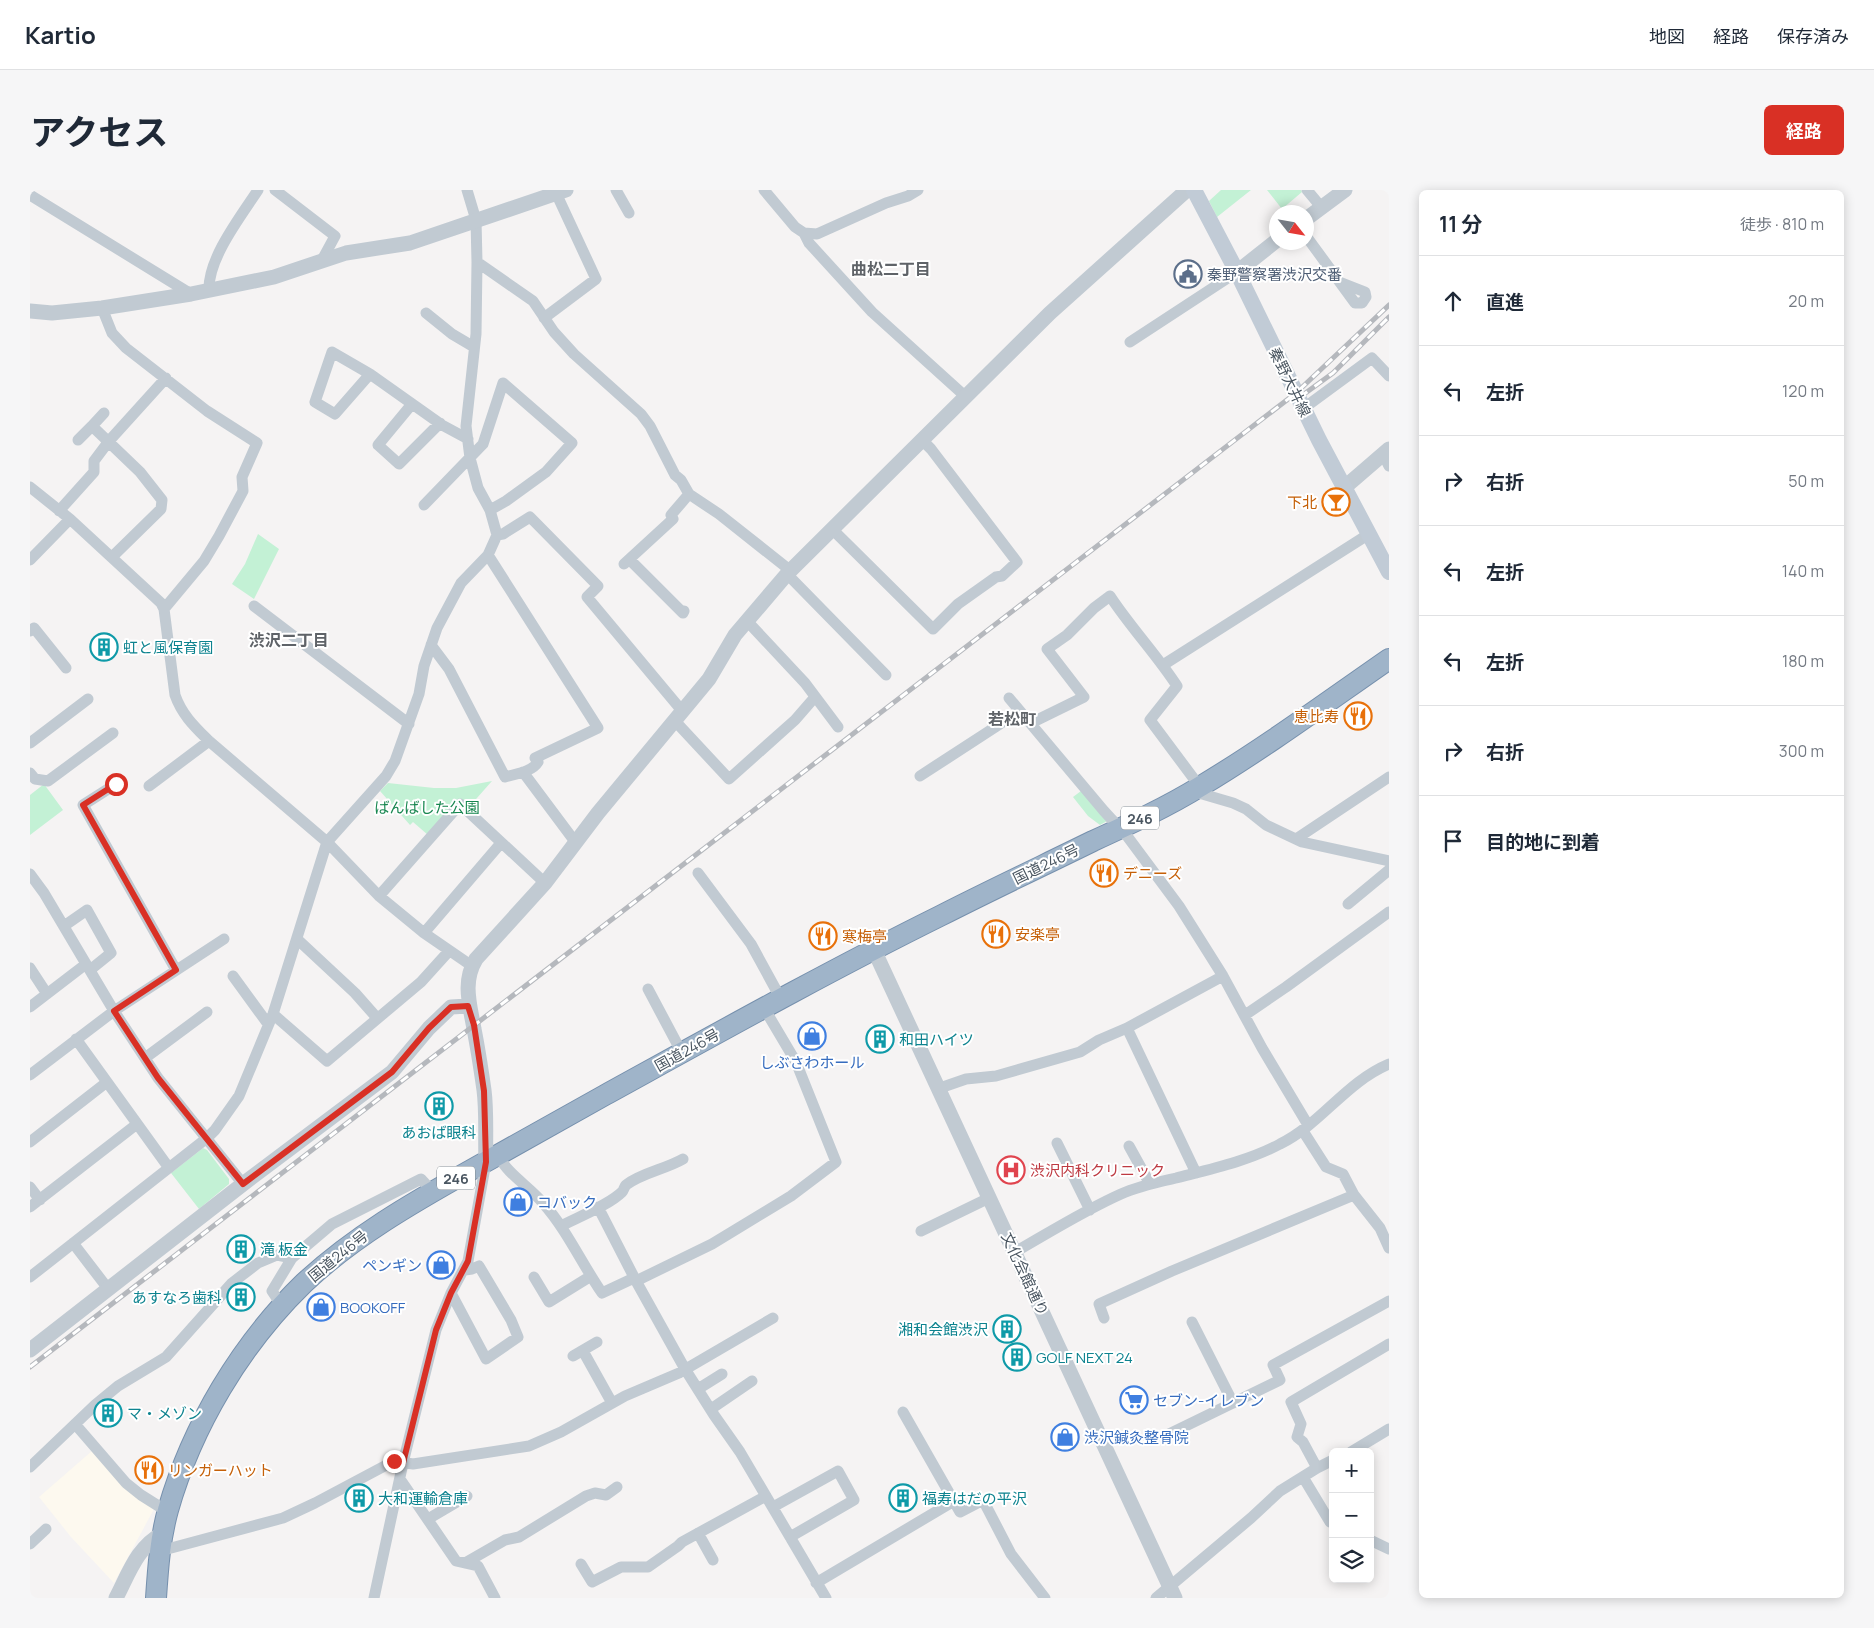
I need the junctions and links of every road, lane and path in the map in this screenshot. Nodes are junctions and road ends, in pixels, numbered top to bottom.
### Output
1 (258, 190) edge
2 (275, 190) edge
3 (616, 190) edge
4 (764, 190) edge
5 (918, 190) edge
6 (1187, 190) edge
7 (1194, 190) edge
8 (1307, 190) edge
9 (1345, 190) edge
10 (470, 191) edge
11 (552, 193) edge
12 (30, 195) edge
13 (1322, 208) junction
14 (629, 213) dead end
15 (1314, 214) edge
16 (476, 220) junction
17 (804, 233) junction
18 (1269, 246) edge
19 (1314, 246) edge
20 (321, 262) junction
21 (477, 262) junction
22 (1236, 272) junction
23 (1342, 283) dead end
24 (209, 290) junction
25 (191, 294) junction
26 (102, 308) junction
27 (30, 312) edge
28 (426, 313) dead end
29 (544, 318) junction
30 (1130, 342) dead end
31 (474, 347) junction
32 (370, 374) junction
33 (1389, 376) edge
34 (166, 378) junction
35 (966, 398) junction
36 (412, 404) junction
37 (1304, 408) junction
38 (104, 413) dead end
39 (440, 423) junction
40 (92, 426) junction
41 (468, 439) junction
42 (78, 440) dead end
43 (109, 441) junction
44 (923, 441) junction
45 (1387, 456) edge
46 (470, 458) junction
47 (30, 487) edge
48 (1344, 487) junction
49 (688, 494) junction
50 (424, 505) dead end
51 (59, 510) junction
52 (490, 510) junction
53 (70, 519) junction
54 (832, 529) junction
55 (1369, 534) junction
56 (497, 535) junction
57 (488, 555) junction
58 (112, 557) junction
59 (30, 560) edge
60 (789, 572) junction
61 (1389, 572) edge
62 (254, 606) dead end
63 (164, 609) junction
64 (684, 611) dead end
65 (747, 621) junction
66 (30, 632) edge
67 (431, 645) junction
68 (1389, 659) edge
69 (1163, 665) junction
70 (66, 668) dead end
71 (886, 675) dead end
72 (815, 697) junction
73 (1009, 698) dead end
74 (88, 699) dead end
75 (1020, 710) junction
76 (679, 717) junction
77 (1031, 723) junction
78 (409, 724) junction
79 (838, 727) dead end
80 (113, 733) dead end
81 (209, 741) junction
82 (30, 743) edge
83 (522, 772) junction
84 (30, 773) edge
85 (920, 776) dead end
86 (1389, 777) edge
87 (116, 784) dead end
88 (149, 786) dead end
89 (1196, 789) junction
90 (1121, 828) junction
91 (1296, 838) junction
92 (328, 842) junction
93 (501, 843) junction
94 (576, 843) junction
95 (1389, 861) edge
96 (1389, 870) edge
97 (698, 873) dead end
98 (30, 874) edge
99 (545, 883) junction
100 (379, 896) junction
101 (1348, 904) dead end
102 (1389, 912) edge
103 (64, 926) junction
104 (424, 933) junction
105 (224, 939) dead end
106 (297, 940) junction
107 (874, 950) junction
108 (449, 951) junction
109 (472, 966) junction
110 (88, 967) junction
111 (30, 968) edge
112 (176, 970) junction
113 (233, 976) dead end
114 (1223, 976) junction
115 (648, 989) dead end
116 (47, 994) junction
117 (772, 1004) junction
118 (468, 1006) junction
119 (30, 1007) edge
120 (114, 1011) junction
121 (207, 1012) dead end
122 (1245, 1015) junction
123 (377, 1018) junction
124 (270, 1019) junction
125 (1127, 1028) junction
126 (76, 1039) junction
127 (682, 1053) junction
128 (145, 1058) junction
129 (1389, 1064) edge
130 (30, 1075) edge
131 (107, 1082) junction
132 (940, 1088) junction
133 (138, 1124) junction
134 (1306, 1128) junction
135 (207, 1138) junction
136 (30, 1142) edge
137 (1057, 1143) dead end
138 (1129, 1146) dead end
139 (492, 1159) junction
140 (683, 1159) dead end
141 (169, 1168) junction
142 (1196, 1173) junction
143 (243, 1184) junction
144 (1150, 1184) junction
145 (30, 1187) edge
146 (433, 1192) junction
147 (1354, 1195) junction
148 (988, 1198) junction
149 (40, 1200) junction
150 (30, 1207) edge
151 (598, 1207) junction
152 (1090, 1210) junction
153 (561, 1226) junction
154 (1384, 1226) edge
155 (921, 1231) dead end
156 (73, 1244) junction
157 (1389, 1248) edge
158 (1015, 1252) junction
159 (292, 1258) junction
160 (464, 1270) junction
161 (31, 1275) edge
162 (591, 1276) junction
163 (534, 1277) dead end
164 (635, 1280) junction
165 (109, 1290) junction
166 (451, 1293) junction
167 (1389, 1301) edge
168 (282, 1306) junction
169 (772, 1318) dead end
170 (1104, 1318) dead end
171 (1192, 1322) dead end
172 (597, 1342) dead end
173 (1389, 1344) edge
174 (30, 1350) edge
175 (685, 1369) junction
176 (722, 1374) dead end
177 (752, 1381) dead end
178 (698, 1390) junction
179 (612, 1403) junction
180 (1234, 1403) junction
181 (711, 1409) junction
182 (903, 1412) dead end
183 (75, 1424) junction
184 (1389, 1429) edge
185 (1165, 1436) dead end
186 (1358, 1448) edge
187 (31, 1462) edge
188 (1329, 1462) edge
189 (403, 1463) junction
190 (1317, 1468) junction
191 (1303, 1477) junction
192 (400, 1479) junction
193 (613, 1493) dead end
194 (467, 1496) dead end
195 (766, 1496) junction
196 (954, 1501) junction
197 (773, 1507) junction
198 (168, 1512) junction
199 (428, 1519) junction
200 (1329, 1520) edge
201 (46, 1529) dead end
202 (698, 1533) junction
203 (32, 1537) edge
204 (790, 1537) junction
205 (162, 1542) junction
206 (1374, 1542) edge
207 (1389, 1549) edge
208 (713, 1560) dead end
209 (465, 1563) junction
210 (581, 1564) dead end
211 (816, 1583) junction
212 (1172, 1592) edge
213 (116, 1598) edge
214 (156, 1598) edge
215 (374, 1598) edge
216 (495, 1598) edge
217 (826, 1598) edge
218 (1045, 1598) edge
219 (1156, 1598) edge

1 - 24 street
2 - 20 street
3 - 14 street
4 - 17 street
5 - 17 street
6 - 35 street
7 - 22 main road, 秦野大井線
8 - 13 street
9 - 13 street
10 - 16 street
11 - 16 street
11 - 29 street
12 - 25 street
13 - 15 street
16 - 20 street
16 - 21 street
17 - 35 street
18 - 22 street
19 - 23 street
20 - 24 street
21 - 29 street
21 - 31 street
22 - 30 street
22 - 37 main road, 秦野大井線
24 - 25 street
25 - 26 street
26 - 27 street
26 - 34 street
28 - 31 street
29 - 49 street
31 - 41 street
32 - 32 street
32 - 36 street
33 - 37 street
34 - 43 street
34 - 63 street
35 - 44 street
36 - 39 street
36 - 39 street
37 - 48 main road, 秦野大井線
38 - 40 street
39 - 41 street
40 - 42 street
40 - 43 street
41 - 46 street
43 - 51 street
43 - 58 street
44 - 54 street
44 - 54 street
45 - 48 street
46 - 50 street
46 - 52 street
46 - 52 street
47 - 51 street
48 - 55 main road, 秦野大井線
49 - 60 street
49 - 64 street
51 - 53 street
52 - 56 street
53 - 58 street
53 - 59 street
54 - 60 street
55 - 61 main road, 秦野大井線
55 - 69 street
56 - 57 street
56 - 76 street
57 - 67 street
57 - 83 street
58 - 63 street
60 - 65 street
60 - 71 street
62 - 78 street
63 - 81 street
65 - 72 street
65 - 76 street
66 - 70 street
67 - 78 street
67 - 83 street
68 - 89 highway, 国道246号 / 246
69 - 77 street
69 - 89 street
72 - 76 street
72 - 79 street
73 - 75 street
74 - 82 street
75 - 77 street
75 - 85 street
76 - 94 street
77 - 90 street
78 - 92 street
80 - 84 street
81 - 88 street
81 - 92 street
83 - 94 street
86 - 91 street
87 - 112 street
89 - 90 highway, 国道246号 / 246
89 - 91 street
90 - 107 highway, 国道246号 / 246
90 - 114 street
91 - 95 street
92 - 100 street
92 - 106 street
93 - 99 street
93 - 100 street
93 - 104 street
94 - 99 street
96 - 101 street
97 - 117 street
98 - 103 street
99 - 109 street
100 - 104 street
102 - 122 street
103 - 110 street
103 - 110 street
104 - 108 street
105 - 112 street
106 - 123 street
106 - 124 street
107 - 117 highway, 国道246号 / 246
107 - 132 street, 文化会館通り
108 - 109 street
108 - 123 street
109 - 118 street
110 - 116 street
110 - 120 street
111 - 116 street
112 - 120 street
113 - 124 street
114 - 122 street
114 - 125 street
115 - 127 street
116 - 119 street
117 - 127 highway, 国道246号 / 246
117 - 164 street
118 - 139 street
118 - 143 street
120 - 126 street
120 - 128 street
121 - 128 street
122 - 134 street
123 - 124 street
124 - 135 street
125 - 132 street
125 - 142 street
126 - 130 street
126 - 131 street
127 - 139 highway, 国道246号 / 246
128 - 135 street
129 - 134 street
131 - 133 street
131 - 136 street
132 - 148 street, 文化会館通り
133 - 141 street
133 - 149 street
134 - 142 street
134 - 147 street
135 - 141 street
135 - 143 street
137 - 152 street
138 - 144 street
139 - 146 highway, 国道246号 / 246
139 - 153 street
139 - 160 street
140 - 151 street
141 - 156 street
142 - 144 street
143 - 165 street
144 - 152 street
145 - 149 street
146 - 159 street
146 - 168 highway, 国道246号 / 246
147 - 154 street
147 - 170 street
148 - 155 street
148 - 158 street, 文化会館通り
149 - 150 street
151 - 153 street
151 - 164 street
152 - 158 street
153 - 162 street
154 - 157 street
156 - 161 street
156 - 165 street
158 - 212 street, 文化会館通り
159 - 168 street
159 - 183 street
160 - 166 street
160 - 166 street
162 - 163 street
162 - 164 street
164 - 175 street
165 - 174 street
166 - 189 street
167 - 180 street
168 - 198 highway, 国道246号 / 246
169 - 175 street
171 - 180 street
172 - 179 street
173 - 190 street
175 - 178 street
175 - 179 street
176 - 178 street
177 - 181 street
178 - 181 street
179 - 189 street
180 - 185 street
181 - 195 street
182 - 196 street
183 - 187 street
183 - 198 street
184 - 186 street
188 - 190 street
189 - 192 street
189 - 205 street
190 - 191 street
191 - 200 street
191 - 212 street
192 - 199 street
192 - 215 street
193 - 209 street
194 - 199 street
195 - 197 street
195 - 202 street
196 - 211 street
196 - 218 street
197 - 204 street
197 - 204 street
198 - 205 highway, 国道246号 / 246
199 - 209 street
201 - 203 street
202 - 208 street
202 - 210 street
204 - 211 street
205 - 213 street
205 - 214 highway, 国道246号 / 246
206 - 207 street
209 - 216 street
211 - 217 street
212 - 219 street

